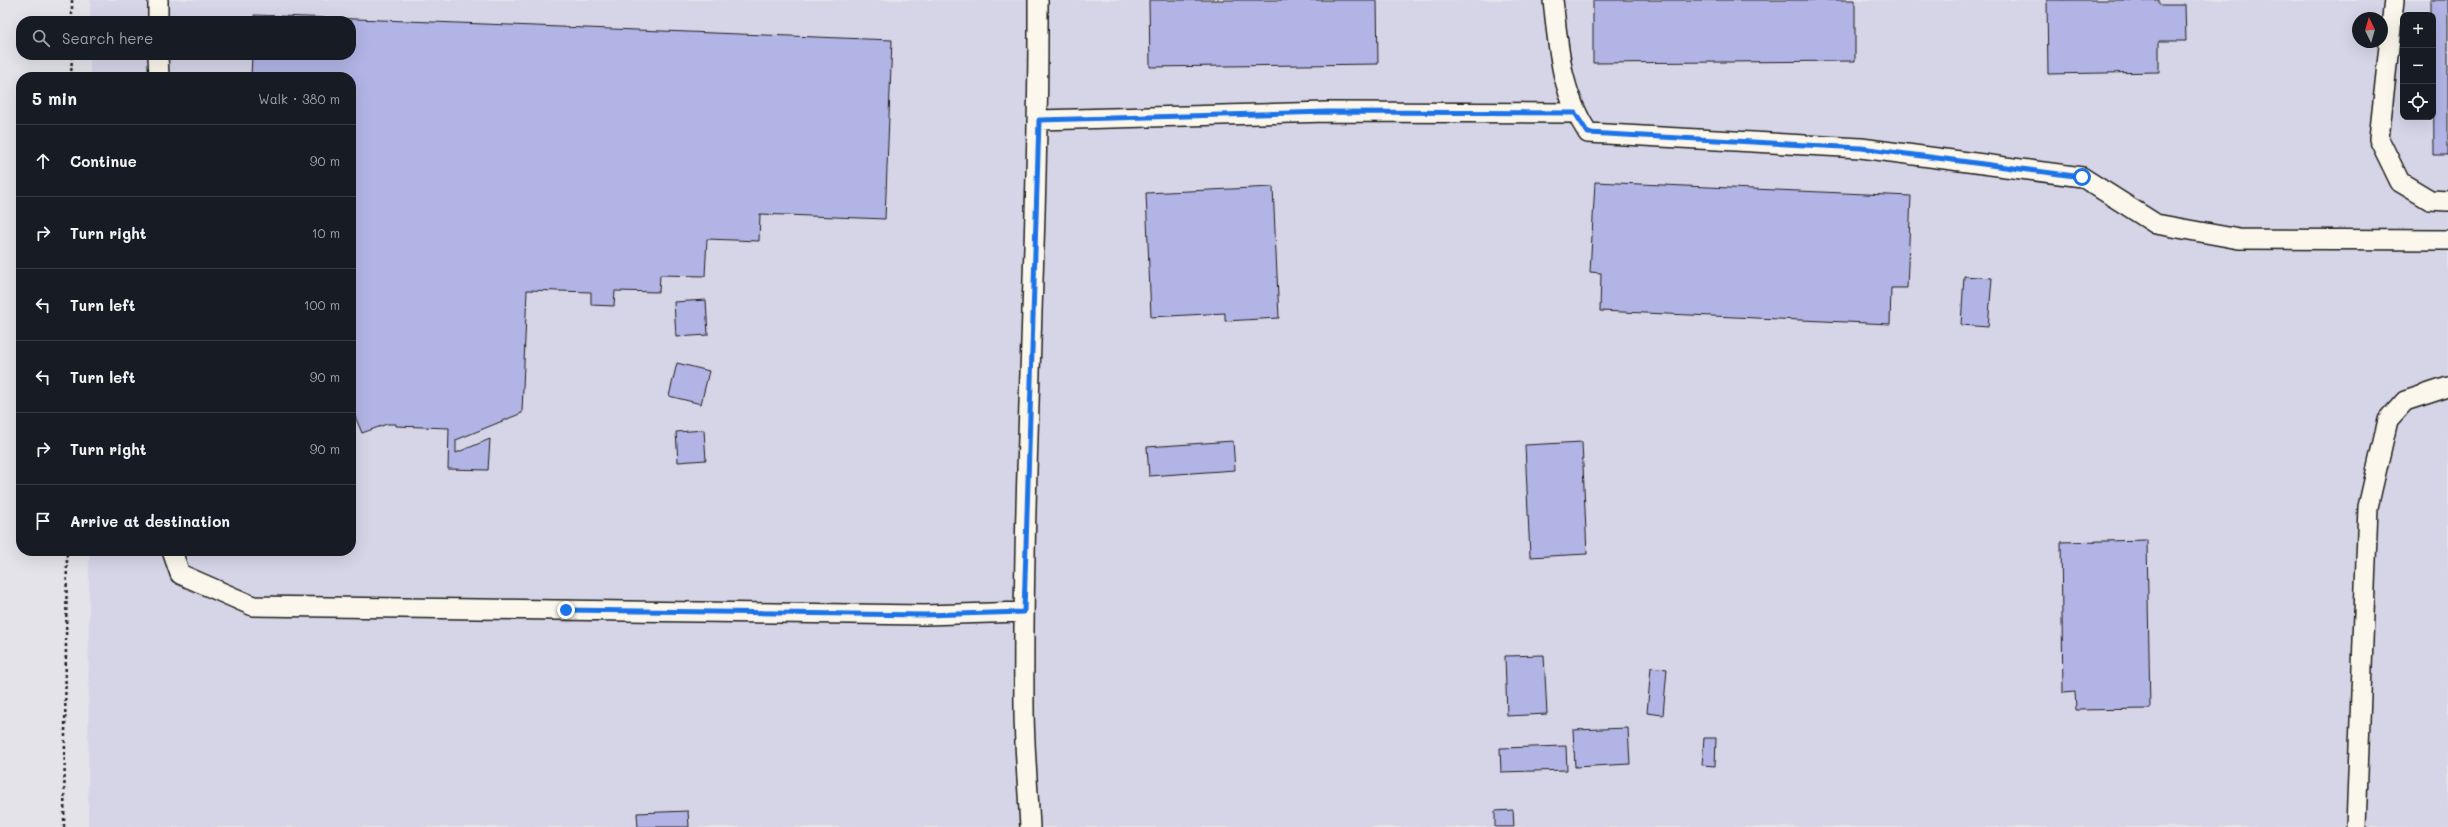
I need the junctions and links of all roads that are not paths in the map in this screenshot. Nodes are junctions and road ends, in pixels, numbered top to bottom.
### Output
1 (158, 0) edge
2 (1038, 0) edge
3 (1553, 0) edge
4 (2394, 0) edge
5 (158, 16) edge
6 (158, 60) edge
7 (158, 72) edge
8 (1575, 113) junction
9 (1039, 120) junction
10 (2448, 200) edge
11 (2448, 240) edge
12 (2448, 387) edge
13 (174, 556) edge
14 (1024, 612) junction
15 (1030, 827) edge
16 (2356, 827) edge

1 - 5 lane
2 - 9 lane
3 - 8 lane
4 - 10 lane
6 - 7 lane
8 - 9 lane
8 - 11 lane
9 - 14 lane
12 - 16 lane
13 - 14 lane
14 - 15 lane

